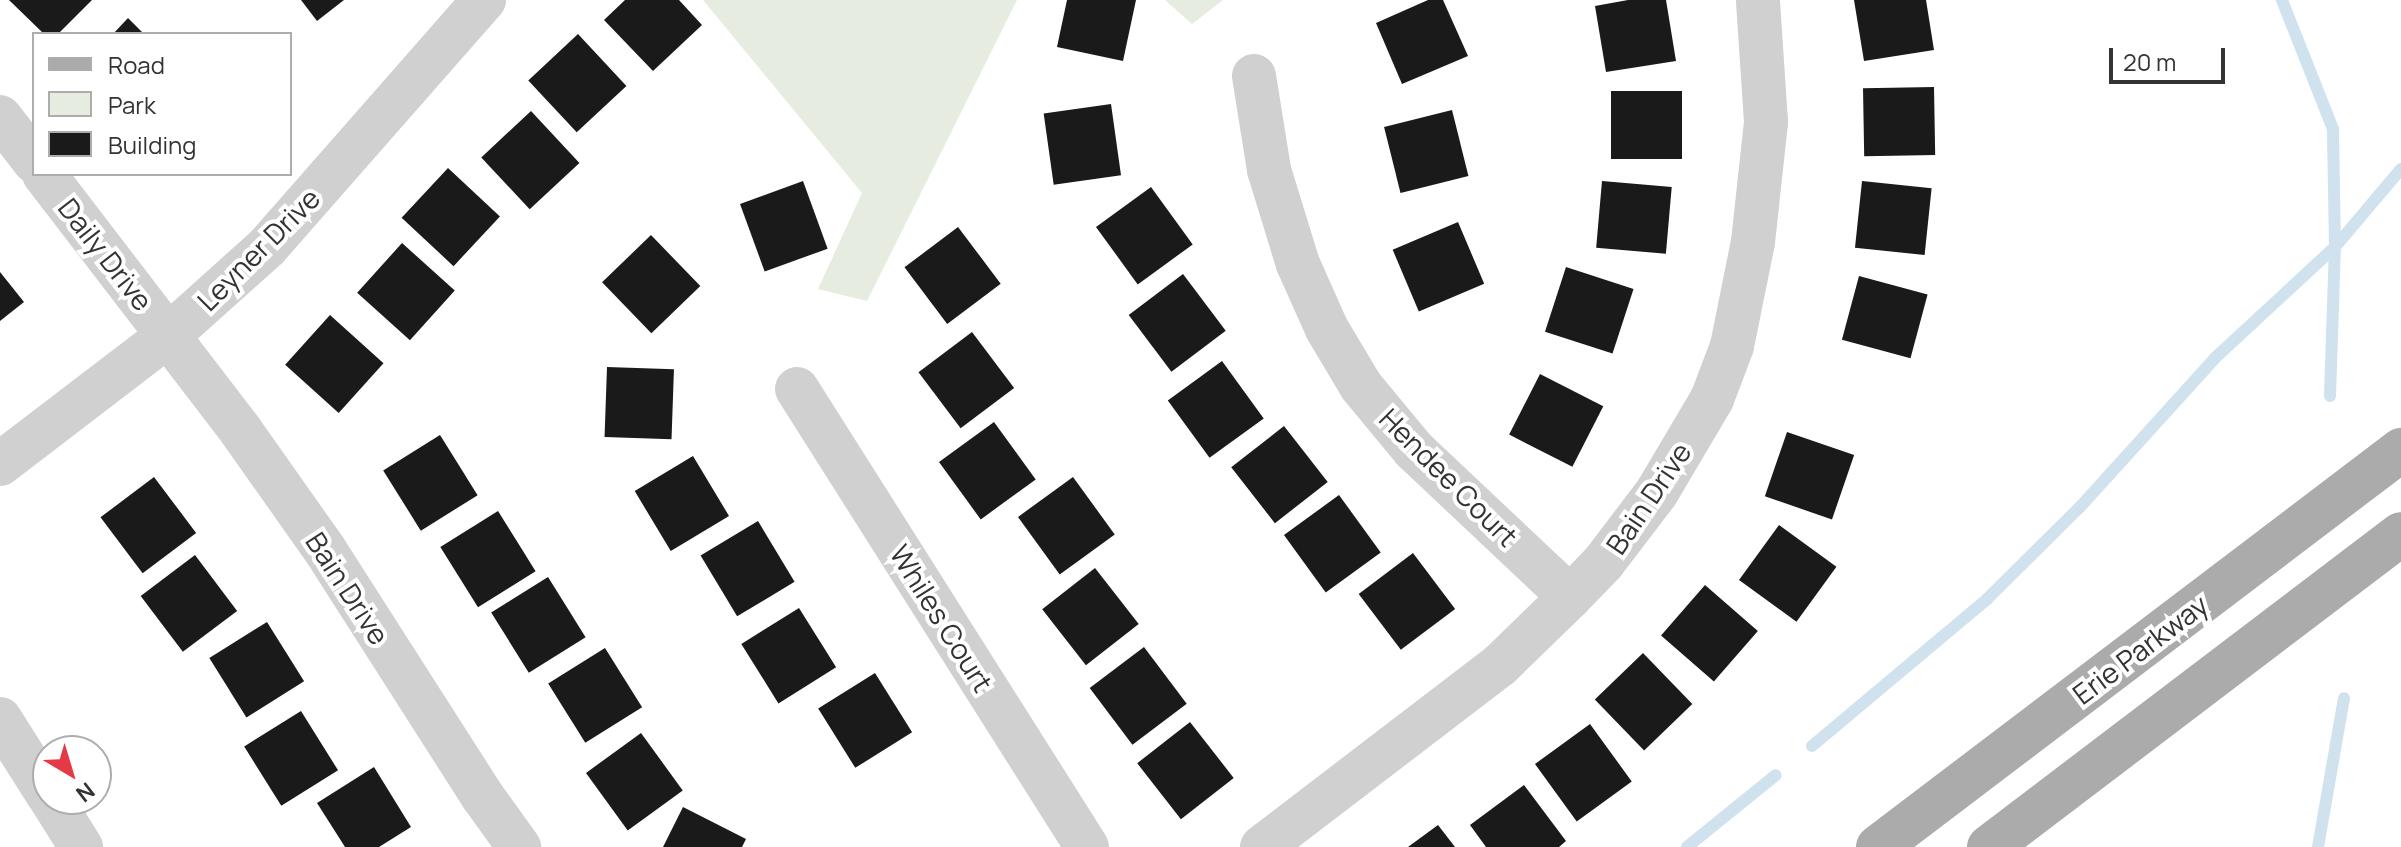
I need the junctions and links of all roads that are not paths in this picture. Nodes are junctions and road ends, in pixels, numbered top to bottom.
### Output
1 (484, 0) edge
2 (1758, 0) edge
3 (1254, 76) dead end
4 (0, 117) edge
5 (32, 158) edge
6 (46, 176) edge
7 (169, 335) junction
8 (797, 389) dead end
9 (2401, 450) edge
10 (0, 464) edge
11 (2401, 534) edge
12 (1570, 597) junction
13 (0, 719) edge
14 (32, 770) edge
15 (61, 815) edge
16 (81, 847) edge
17 (519, 847) edge
18 (1087, 847) edge
19 (1262, 847) edge
20 (1878, 847) edge
21 (1989, 847) edge

1 - 7 street, Leyner Drive
2 - 12 street, Bain Drive
3 - 12 street, Hendee Court
4 - 5 street
6 - 7 street, Daily Drive
7 - 10 street, Leyner Drive
7 - 17 street, Bain Drive
8 - 18 street, Whiles Court
9 - 20 main road, Erie Parkway
11 - 21 main road
12 - 19 street, Bain Drive
13 - 14 street
15 - 16 street

